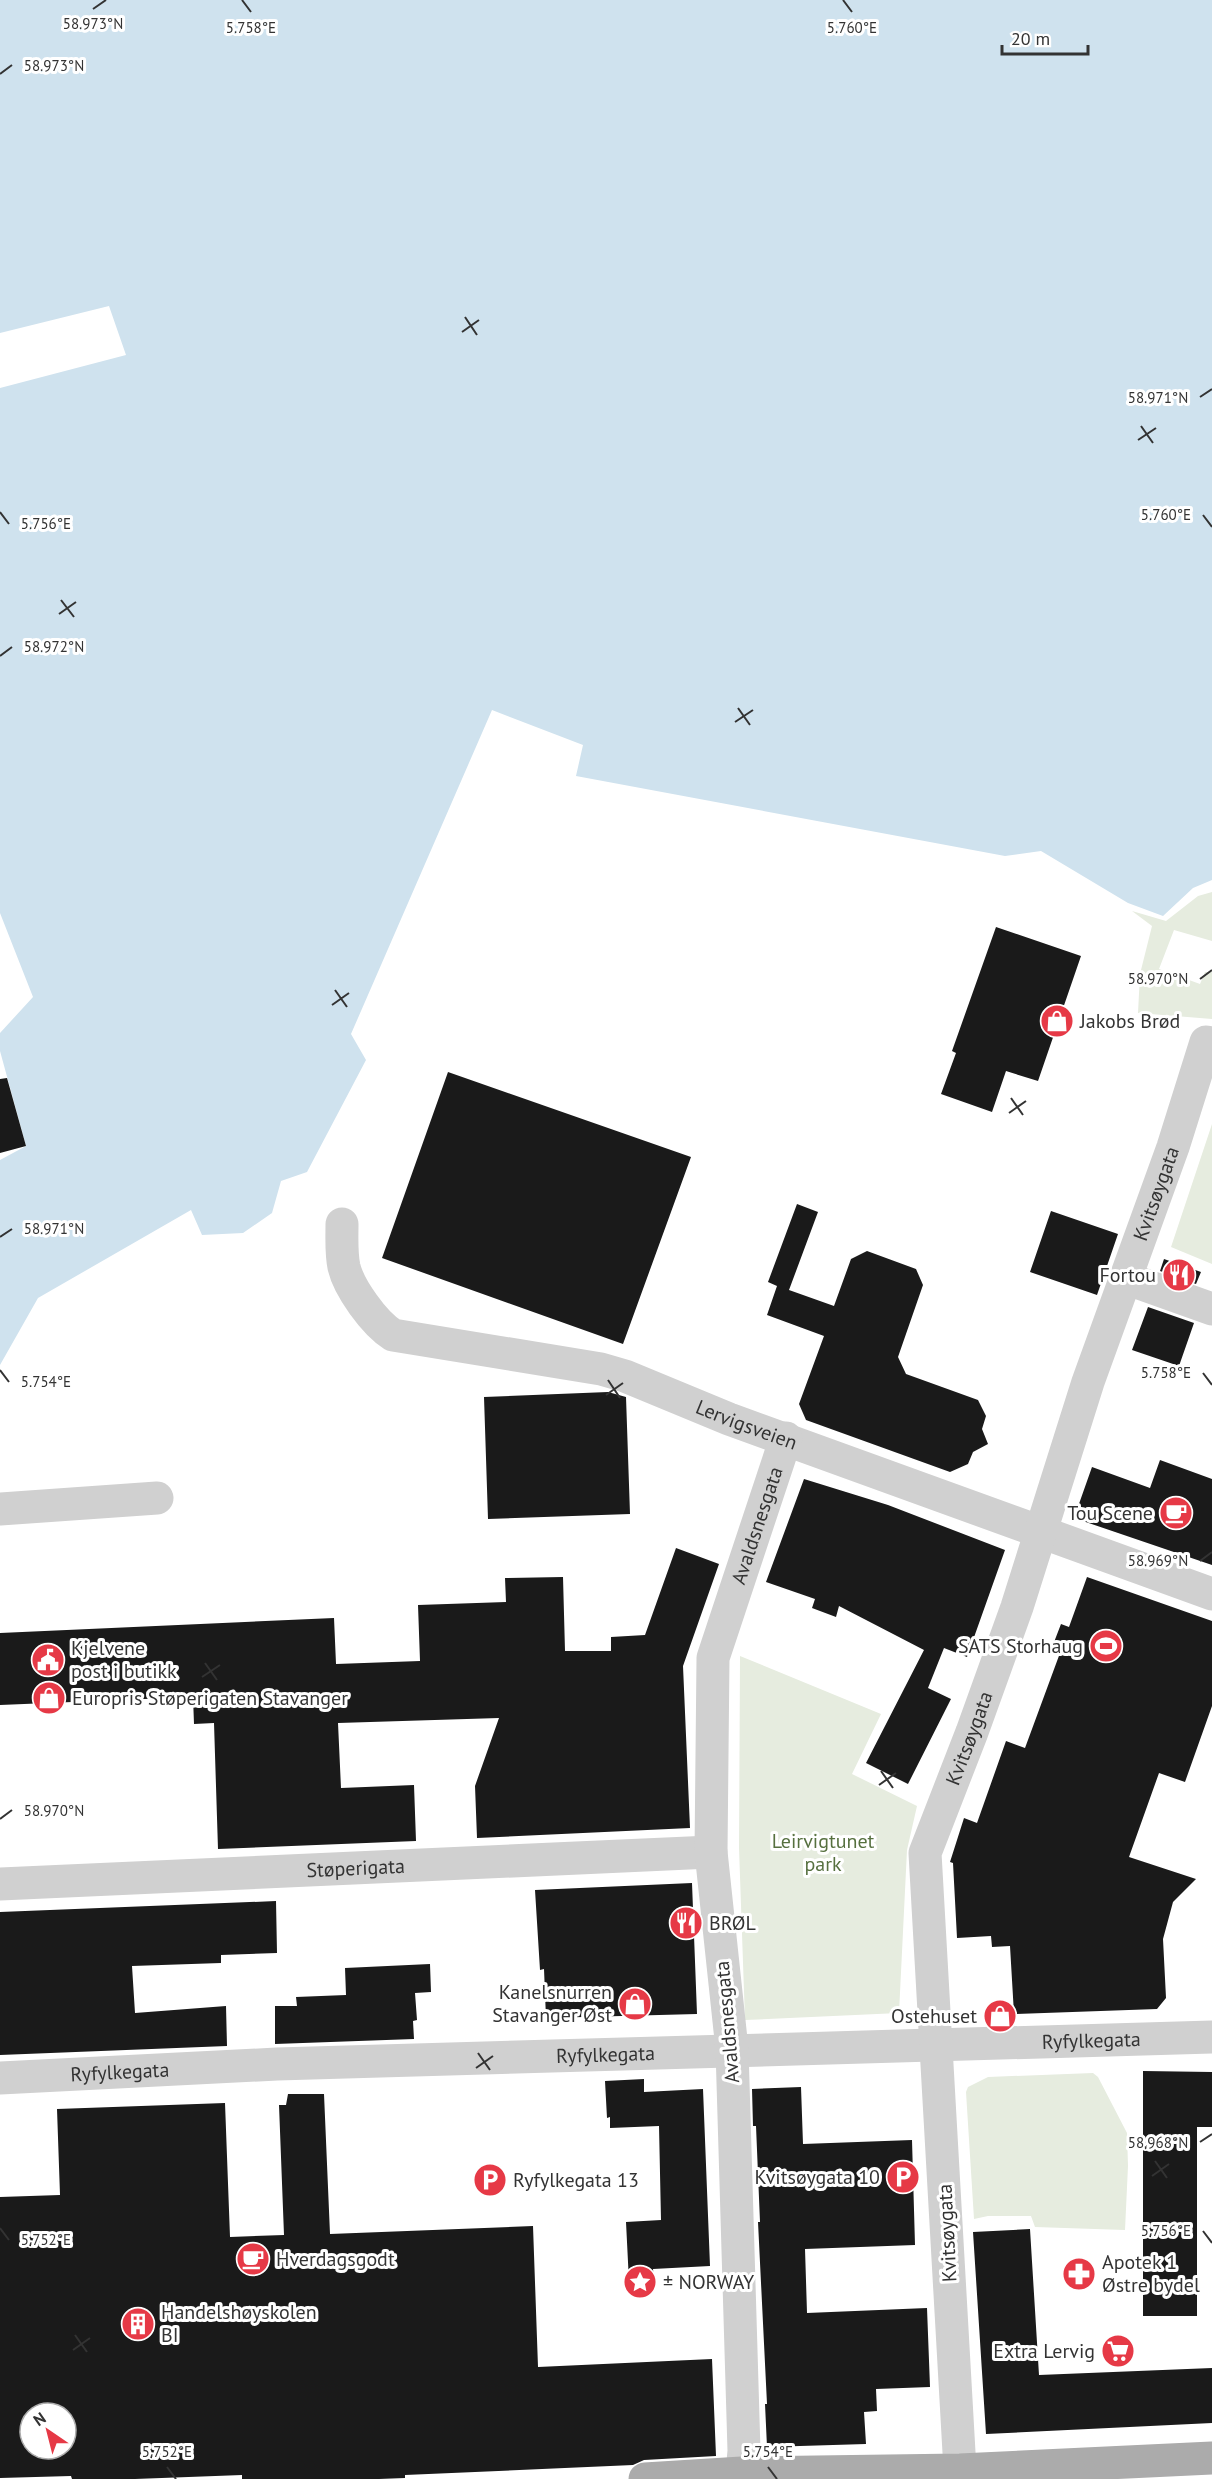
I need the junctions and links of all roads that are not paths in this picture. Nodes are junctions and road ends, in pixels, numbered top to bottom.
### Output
1 (1212, 1043) edge
2 (342, 1224) dead end
3 (1125, 1278) junction
4 (1212, 1309) edge
5 (786, 1438) junction
6 (157, 1498) dead end
7 (0, 1509) edge
8 (1041, 1531) junction
9 (1212, 1594) edge
10 (711, 1852) junction
11 (0, 1884) edge
12 (1212, 2037) edge
13 (936, 2044) junction
14 (732, 2049) junction
15 (0, 2078) edge
16 (1212, 2458) edge
17 (960, 2470) junction
18 (742, 2473) junction
19 (1212, 2474) edge
20 (645, 2479) edge
21 (1083, 2479) edge

1 - 3 street, Kvitsøygata
2 - 5 street, Lervigsveien
3 - 4 street
3 - 8 street, Kvitsøygata
5 - 8 street, Lervigsveien
5 - 10 street, Avaldsnesgata
6 - 7 street
8 - 9 street, Lervigsveien
8 - 13 street, Kvitsøygata
10 - 11 street, Støperigata
10 - 14 street, Avaldsnesgata
12 - 13 street, Ryfylkegata
13 - 14 street, Ryfylkegata
13 - 17 street, Kvitsøygata
14 - 15 street, Ryfylkegata
14 - 18 street, Avaldsnesgata
16 - 17 main road
17 - 18 main road
18 - 20 main road
19 - 21 main road

